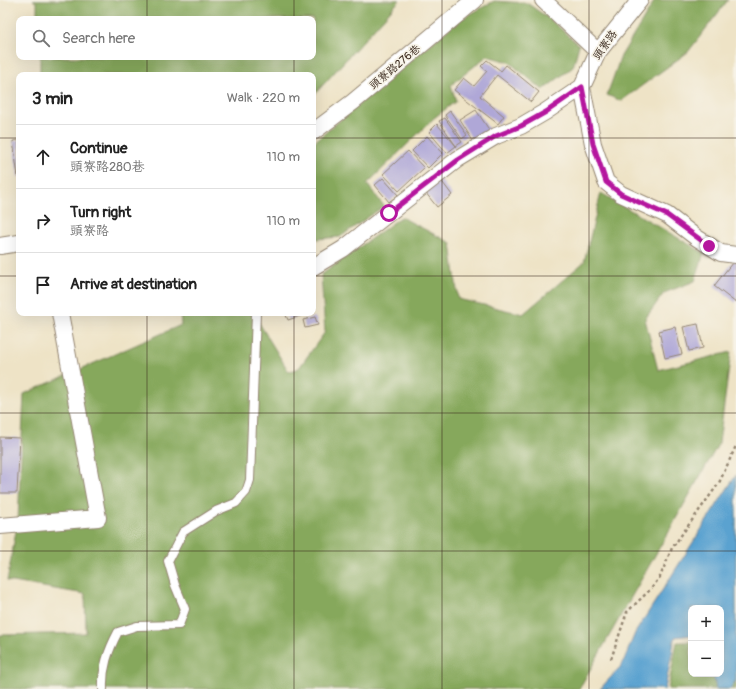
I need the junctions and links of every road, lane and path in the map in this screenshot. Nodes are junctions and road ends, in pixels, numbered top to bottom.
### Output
1 (475, 0) edge
2 (543, 0) edge
3 (640, 0) edge
4 (598, 52) junction
5 (582, 87) junction
6 (316, 130) edge
7 (16, 243) edge
8 (0, 246) edge
9 (736, 255) edge
10 (316, 265) edge
11 (61, 316) edge
12 (256, 316) edge
13 (736, 446) edge
14 (0, 526) edge
15 (611, 659) dead end
16 (103, 689) edge

1 - 6 street, 頭寮路276巷
2 - 4 street
3 - 4 street, 頭寮路
4 - 5 street, 頭寮路
5 - 9 street
5 - 10 street
7 - 8 street
11 - 14 street
12 - 16 lane
13 - 15 path

